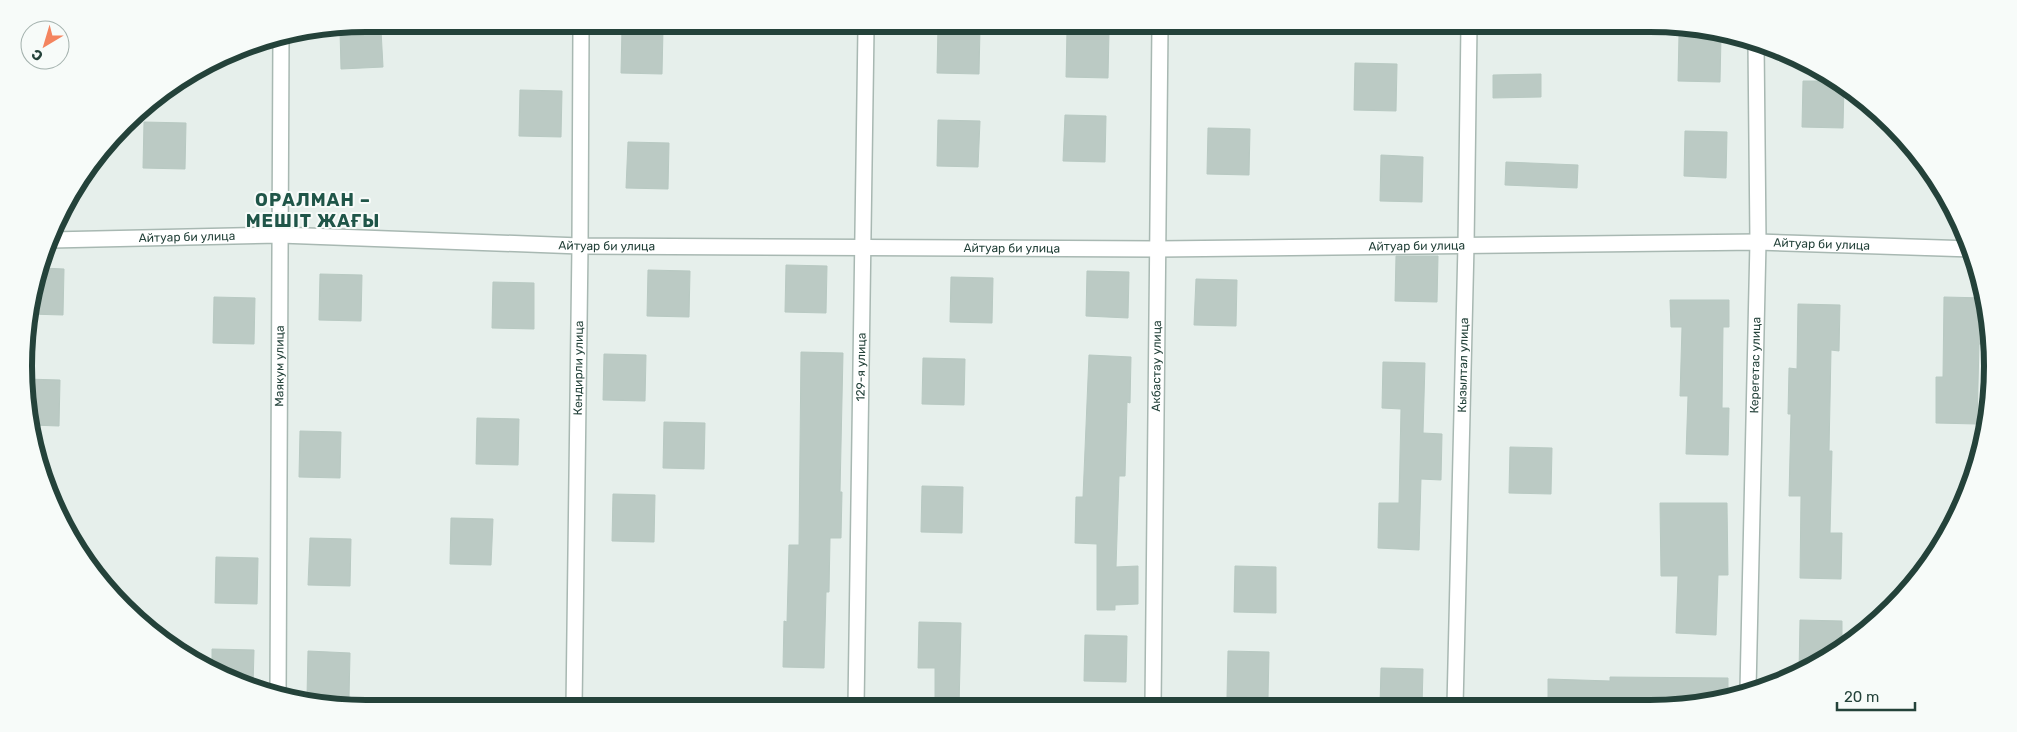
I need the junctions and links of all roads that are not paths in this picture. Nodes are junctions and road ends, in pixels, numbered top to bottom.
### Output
1 (580, 32) edge
2 (866, 32) edge
3 (1160, 32) edge
4 (1469, 32) edge
5 (281, 44) edge
6 (1756, 49) edge
7 (280, 235) junction
8 (57, 240) edge
9 (1758, 242) junction
10 (1466, 245) junction
11 (580, 246) junction
12 (862, 248) junction
13 (1158, 249) junction
14 (1963, 249) edge
15 (1748, 685) edge
16 (278, 687) edge
17 (574, 700) edge
18 (856, 700) edge
19 (1153, 700) edge
20 (1455, 700) edge

1 - 11 street, Кендирли улица
2 - 12 street, 129-я улица
3 - 13 street, Акбастау улица
4 - 10 street, Кызылтал улица
5 - 7 street, Маякум улица
6 - 9 street, Керегетас улица
7 - 8 street, Айтуар би улица
7 - 11 street, Айтуар би улица
7 - 16 street, Маякум улица
9 - 10 street, Айтуар би улица
9 - 14 street, Айтуар би улица
9 - 15 street, Керегетас улица
10 - 13 street, Айтуар би улица
10 - 20 street, Кызылтал улица
11 - 12 street, Айтуар би улица
11 - 17 street, Кендирли улица
12 - 13 street, Айтуар би улица
12 - 18 street, 129-я улица
13 - 19 street, Акбастау улица

